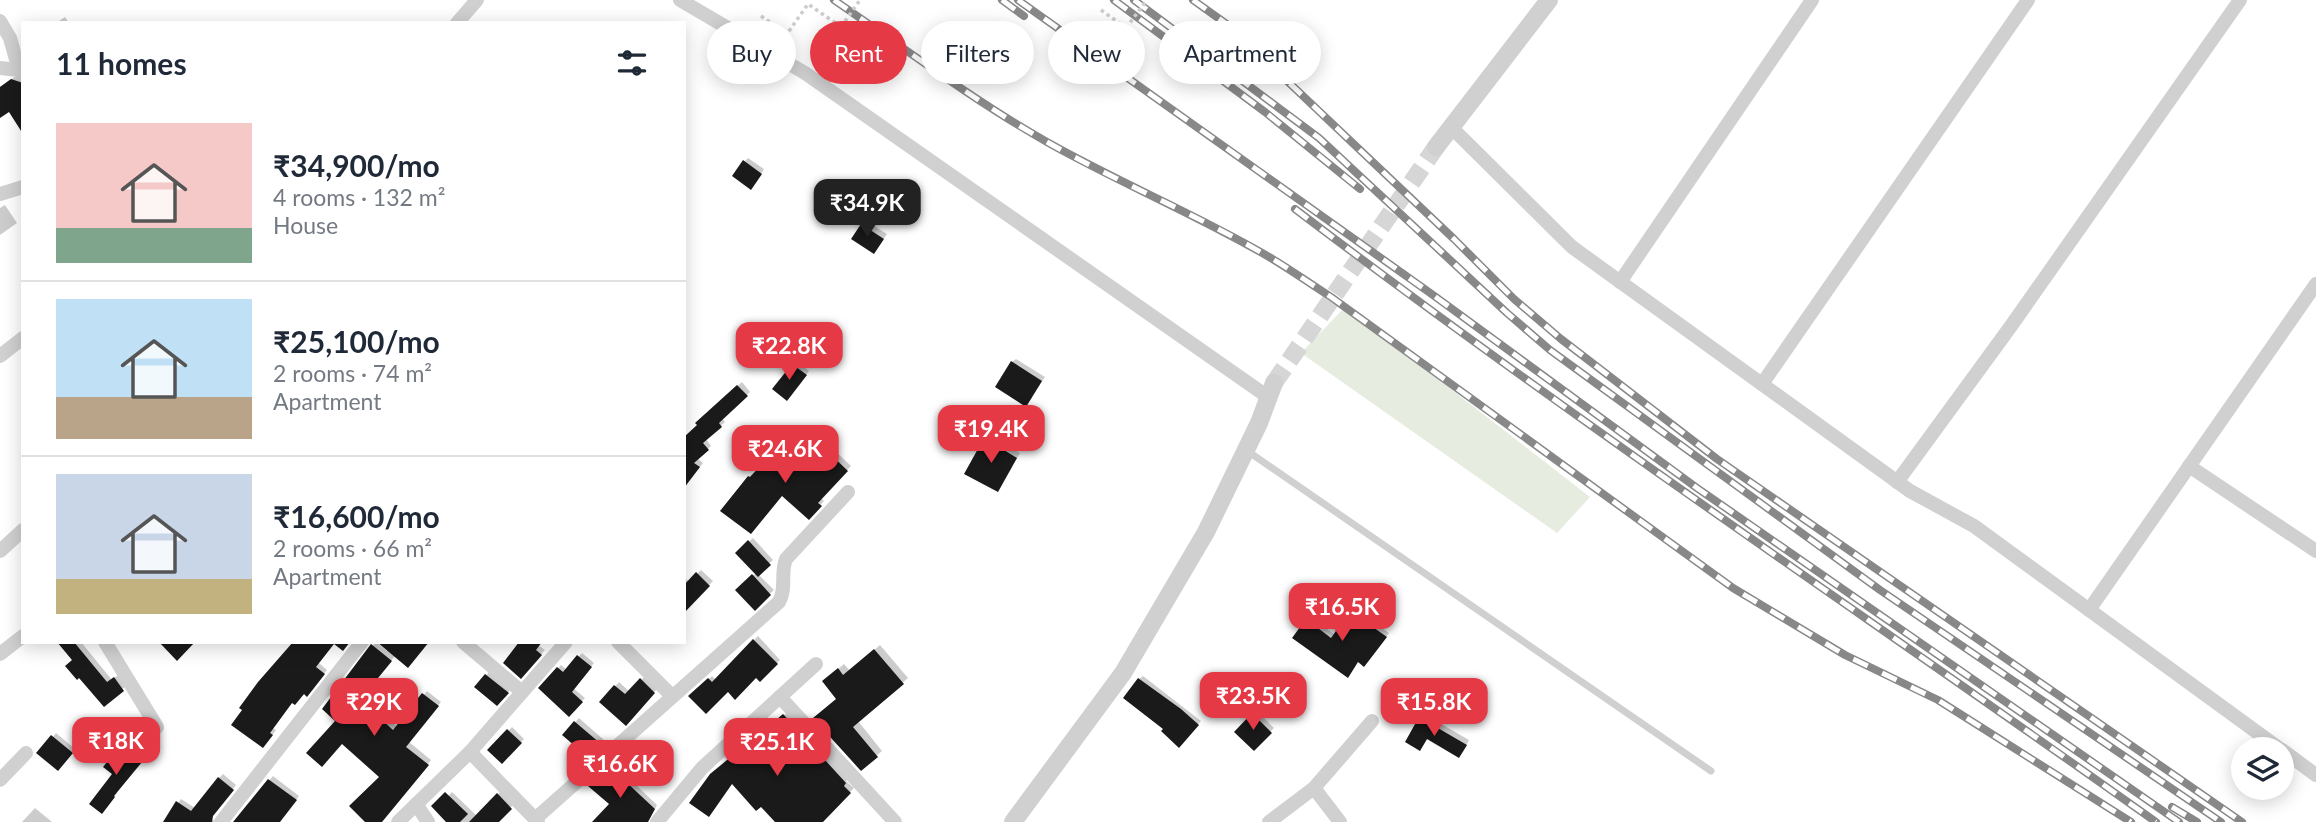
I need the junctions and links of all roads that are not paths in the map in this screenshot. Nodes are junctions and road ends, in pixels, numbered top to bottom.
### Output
1 (477, 0) edge
2 (680, 0) edge
3 (1549, 0) edge
4 (1812, 0) edge
5 (2028, 0) edge
6 (2240, 0) edge
7 (0, 21) edge
8 (459, 21) edge
9 (0, 68) edge
10 (21, 72) edge
11 (1451, 127) junction
12 (1436, 147) tunnel mouth
13 (21, 188) edge
14 (0, 194) edge
15 (1620, 282) junction
16 (2316, 284) edge
17 (21, 340) edge
18 (0, 356) edge
19 (1762, 384) junction
20 (1271, 390) joint
21 (1246, 449) junction
22 (2189, 466) junction
23 (1897, 482) junction
24 (848, 492) dead end
25 (21, 532) edge
26 (0, 551) edge
27 (2316, 551) edge
28 (2089, 610) junction
29 (21, 638) edge
30 (106, 644) edge
31 (360, 644) edge
32 (465, 644) edge
33 (564, 644) edge
34 (620, 644) edge
35 (0, 654) edge
36 (816, 664) dead end
37 (522, 692) junction
38 (671, 695) junction
39 (780, 697) junction
40 (1372, 721) dead end
41 (157, 727) dead end
42 (2263, 737) edge
43 (470, 752) junction
44 (26, 753) dead end
45 (2294, 759) edge
46 (1711, 771) dead end
47 (2316, 775) edge
48 (0, 780) edge
49 (1314, 788) junction
50 (416, 804) junction
51 (536, 820) edge
52 (220, 822) edge
53 (398, 822) edge
54 (428, 822) edge
55 (657, 822) edge
56 (895, 822) edge
57 (1013, 822) edge
58 (1269, 822) edge
59 (1340, 822) edge

1 - 8 street
2 - 20 street
3 - 11 street
4 - 15 street
5 - 19 street
6 - 23 street
7 - 10 street
9 - 10 street
11 - 12 street
11 - 15 street
13 - 14 street
15 - 19 street
16 - 22 street
17 - 18 street
19 - 23 street
20 - 21 street
21 - 46 lane
21 - 57 street
22 - 27 street
22 - 28 street
23 - 28 street
24 - 38 street
25 - 26 street
28 - 42 street
29 - 35 street
30 - 41 street
31 - 52 street
32 - 37 street
33 - 37 street
34 - 38 street
36 - 39 street
37 - 43 street
38 - 51 street
39 - 55 street
39 - 56 street
40 - 49 street
43 - 50 street
43 - 51 street
44 - 48 street
45 - 47 street
49 - 58 street
49 - 59 street
50 - 53 street
50 - 54 street

